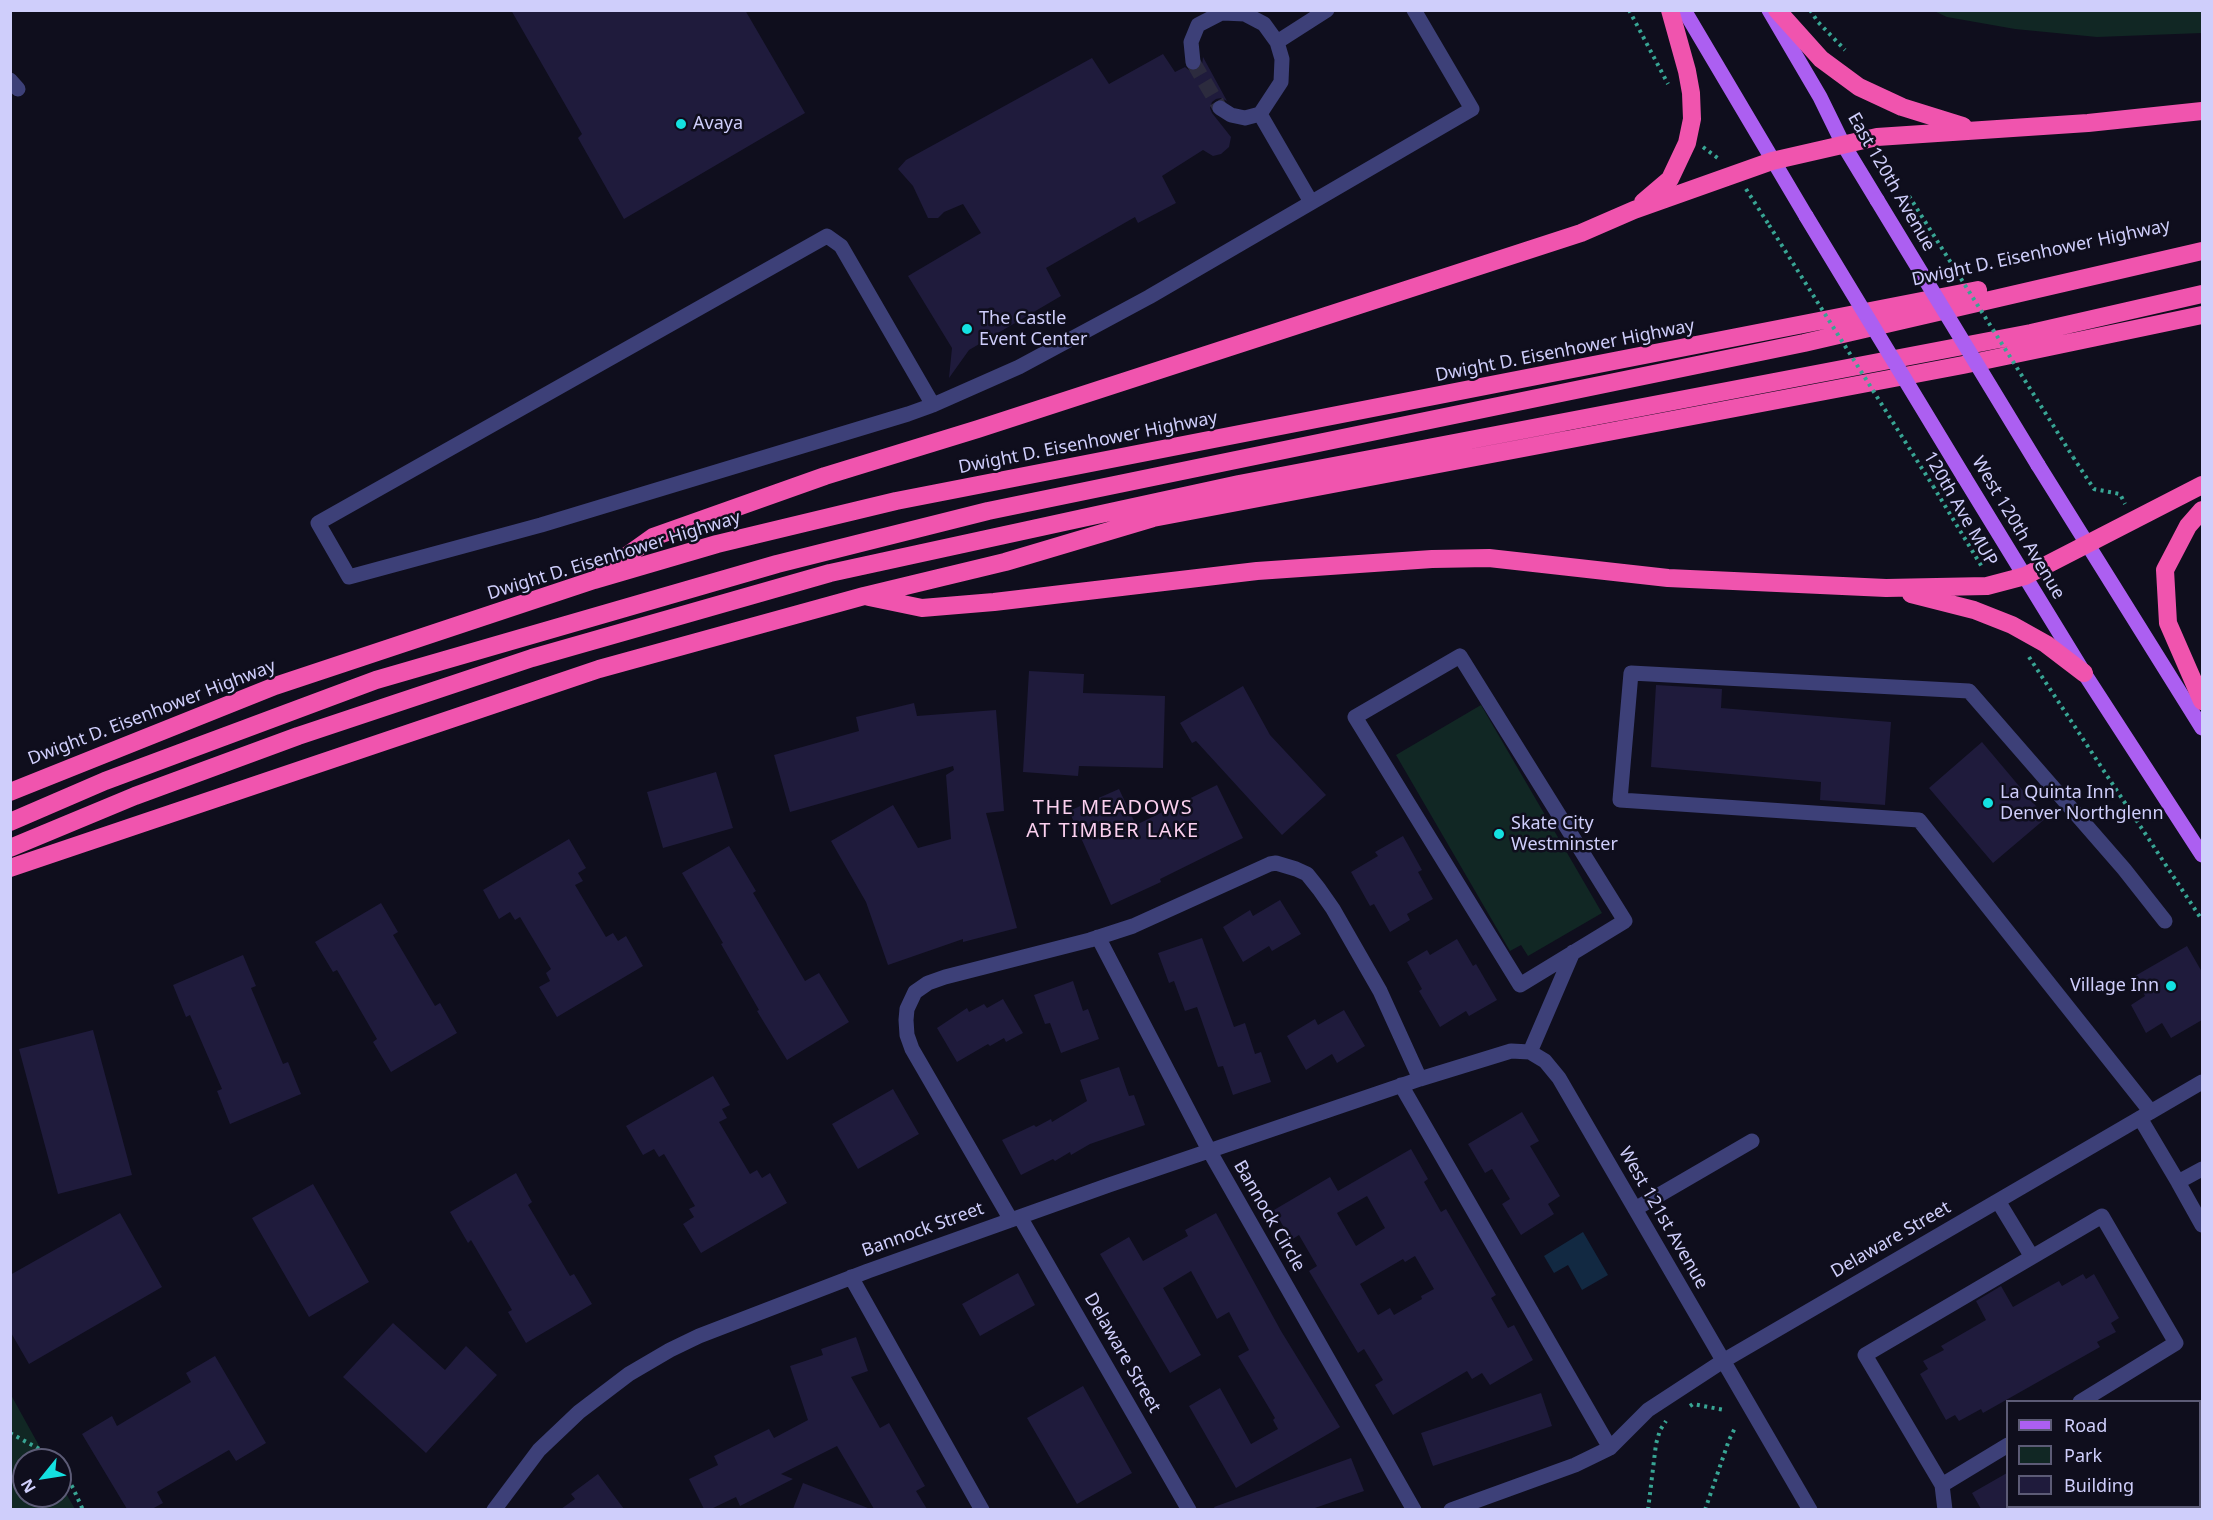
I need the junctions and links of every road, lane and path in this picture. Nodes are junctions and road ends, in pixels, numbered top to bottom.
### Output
1 (1327, 10) edge
2 (1414, 10) edge
3 (1670, 10) edge
4 (1684, 10) edge
5 (1769, 10) edge
6 (1777, 10) edge
7 (1810, 10) edge
8 (1225, 12) edge
9 (1277, 42) junction
10 (1850, 54) dead end
11 (1193, 62) tunnel mouth
12 (1220, 108) tunnel mouth
13 (2202, 111) edge
14 (1260, 114) junction
15 (1980, 129) junction
16 (1844, 144) junction
17 (1772, 161) junction
18 (1909, 196) dead end
19 (1311, 202) junction
20 (1634, 210) junction
21 (1769, 225) dead end
22 (2202, 239) edge
23 (2202, 251) edge
24 (2202, 294) edge
25 (2202, 315) edge
26 (933, 405) junction
27 (2202, 485) edge
28 (2202, 510) edge
29 (2135, 520) junction
30 (2086, 544) junction
31 (2025, 576) junction
32 (594, 580) junction
33 (1987, 586) junction
34 (1886, 588) junction
35 (864, 596) junction
36 (2022, 650) dead end
37 (2084, 674) junction
38 (2202, 701) edge
39 (2202, 728) edge
40 (10, 792) edge
41 (10, 822) edge
42 (10, 848) edge
43 (2202, 855) edge
44 (10, 868) edge
45 (2202, 920) edge
46 (2165, 921) dead end
47 (1098, 937) junction
48 (1573, 952) junction
49 (1530, 1052) junction
50 (1420, 1079) junction
51 (2202, 1082) edge
52 (1401, 1085) junction
53 (2146, 1115) junction
54 (1752, 1141) dead end
55 (1210, 1152) junction
56 (2202, 1169) edge
57 (2178, 1182) junction
58 (1998, 1201) junction
59 (1635, 1209) junction
60 (1016, 1218) junction
61 (2202, 1225) edge
62 (2032, 1257) junction
63 (851, 1277) junction
64 (1724, 1361) junction
65 (2082, 1400) edge
66 (1687, 1407) dead end
67 (1724, 1410) dead end
68 (1668, 1418) dead end
69 (1735, 1428) dead end
70 (10, 1434) edge
71 (2006, 1446) edge
72 (37, 1448) edge
73 (1611, 1448) junction
74 (1942, 1485) junction
75 (72, 1486) edge
76 (83, 1509) edge
77 (494, 1509) edge
78 (982, 1509) edge
79 (1189, 1509) edge
80 (1414, 1509) edge
81 (1451, 1509) edge
82 (1648, 1509) edge
83 (1705, 1509) edge
84 (1810, 1509) edge
85 (1945, 1509) edge

1 - 9 street
2 - 19 street
3 - 20 highway
4 - 17 main road
5 - 16 main road, East 120th Avenue
6 - 15 highway
7 - 10 path
8 - 9 street
8 - 11 street
9 - 14 street
12 - 14 street
13 - 15 highway
14 - 19 street
15 - 16 highway
16 - 17 highway
16 - 30 main road, East 120th Avenue, bridge
17 - 20 highway
17 - 31 main road, West 120th Avenue, bridge
18 - 29 path, bridge
19 - 26 street
20 - 32 highway
21 - 33 path, 120th Ave MUP, bridge
22 - 32 highway, Dwight D. Eisenhower Highway
23 - 41 highway
24 - 42 highway
25 - 35 highway
26 - 26 street
27 - 29 highway
28 - 38 highway
29 - 30 highway
30 - 31 highway
30 - 39 main road
31 - 33 highway
31 - 37 main road, West 120th Avenue
32 - 40 highway, Dwight D. Eisenhower Highway
33 - 34 highway
34 - 35 highway
34 - 37 highway
35 - 44 highway
36 - 45 path
37 - 43 main road, West 120th Avenue
46 - 53 street
47 - 50 street
47 - 55 street, Bannock Circle
47 - 60 street
48 - 48 street
48 - 49 street
49 - 50 street
49 - 59 street, West 121st Avenue
50 - 52 street, Bannock Street
51 - 53 street, Delaware Street
52 - 55 street, Bannock Street
52 - 73 street
53 - 57 street
53 - 58 street, Delaware Street
54 - 59 street
55 - 60 street, Bannock Street
55 - 80 street, Bannock Circle
56 - 57 street
57 - 61 street
58 - 62 street
58 - 64 street, Delaware Street
59 - 64 street, West 121st Avenue
60 - 63 street, Bannock Street
60 - 79 street, Delaware Street
62 - 65 street
62 - 74 street
63 - 77 street, Bannock Street
63 - 78 street
64 - 73 street, Delaware Street
64 - 84 street, West 121st Avenue
66 - 67 path
68 - 82 path
69 - 83 path
70 - 72 path
71 - 74 street
73 - 81 street, Delaware Street
74 - 85 street
75 - 76 path

